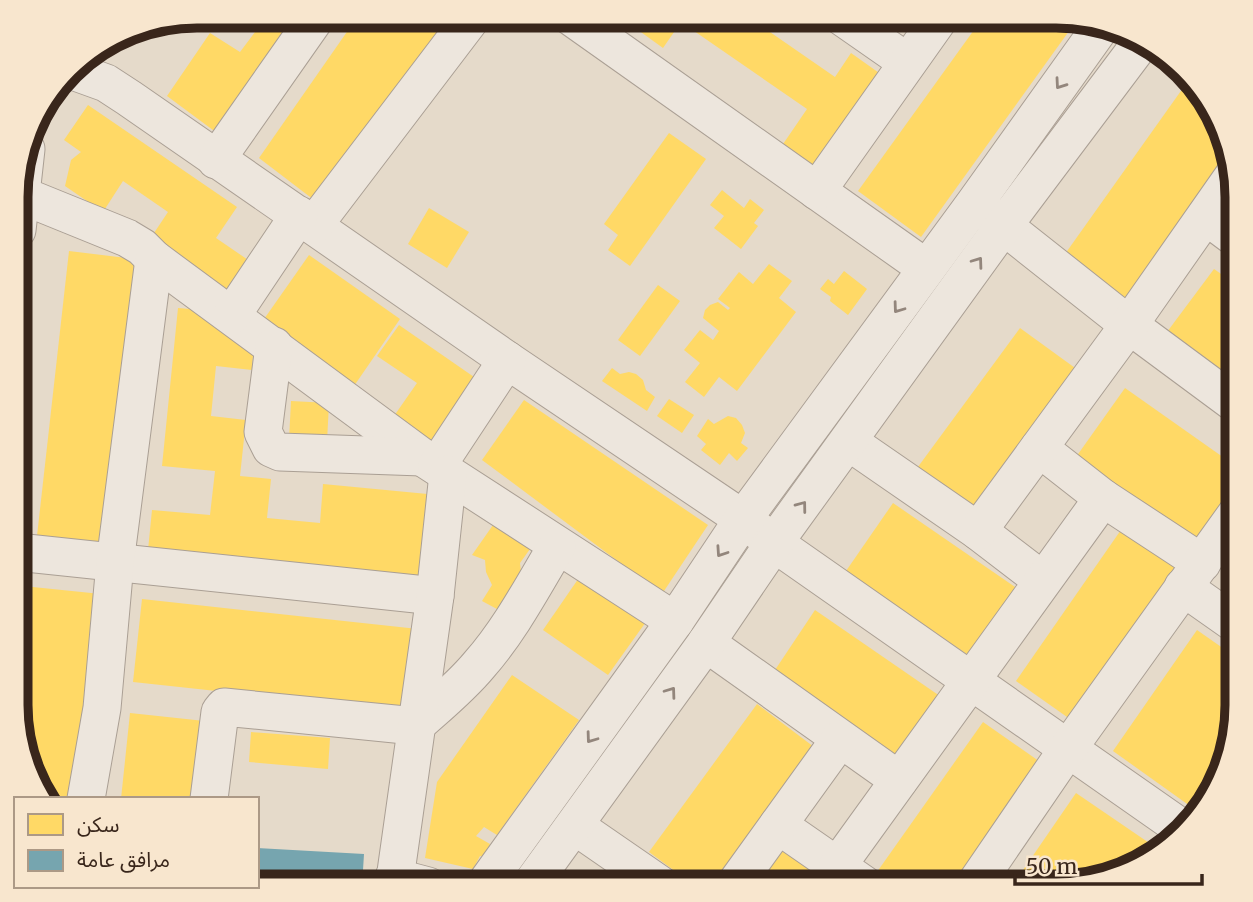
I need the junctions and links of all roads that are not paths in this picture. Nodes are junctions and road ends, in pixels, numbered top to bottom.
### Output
1 (309, 28) edge
2 (463, 28) edge
3 (858, 28) edge
4 (932, 28) edge
5 (613, 29) edge
6 (1096, 33) edge
7 (1136, 49) edge
8 (907, 62) junction
9 (82, 74) edge
10 (216, 160) junction
11 (1225, 188) edge
12 (817, 191) junction
13 (975, 203) junction
14 (28, 214) edge
15 (1206, 216) junction
16 (307, 220) junction
17 (1004, 225) junction
18 (1225, 230) edge
19 (155, 259) junction
20 (926, 268) junction
21 (232, 315) junction
22 (1129, 325) junction
23 (274, 346) junction
24 (507, 360) junction
25 (1225, 396) edge
26 (849, 442) junction
27 (1038, 447) junction
28 (436, 466) junction
29 (1103, 498) junction
30 (743, 519) junction
31 (1225, 530) edge
32 (978, 531) junction
33 (774, 543) junction
34 (557, 546) junction
35 (28, 553) edge
36 (115, 563) junction
37 (1192, 575) junction
38 (1042, 580) junction
39 (435, 596) junction
40 (1225, 612) edge
41 (675, 621) junction
42 (706, 643) junction
43 (972, 680) junction
44 (415, 726) junction
45 (840, 739) junction
46 (1067, 750) junction
47 (900, 780) junction
48 (86, 797) edge
49 (209, 797) edge
50 (1175, 824) edge
51 (778, 825) junction
52 (575, 826) junction
53 (407, 874) edge
54 (493, 874) edge
55 (539, 874) edge
56 (645, 874) edge
57 (743, 874) edge
58 (849, 874) edge
59 (853, 874) edge
60 (982, 874) edge

1 - 10 street
2 - 16 street
3 - 8 street
4 - 8 street
5 - 12 street
6 -> 13 street
7 - 17 street
8 - 12 street
9 - 10 street
10 - 16 street
11 - 15 street
12 - 20 street
13 - 17 street
13 - 20 street
14 - 19 street
15 - 18 street
15 - 22 street
16 - 21 street
16 - 24 street
17 - 22 street
26 -> 17 street
19 - 21 street
19 - 36 street
20 -> 30 street
21 - 23 street
22 - 25 street
22 - 27 street
23 - 28 street
23 - 28 street
24 - 28 street
24 - 30 street
26 - 32 street
33 -> 26 street
27 - 29 street
27 - 32 street
28 - 34 street
28 - 39 street
29 - 37 street
29 - 38 street
30 - 33 street
30 -> 41 street
31 - 37 street
32 - 38 street
33 - 42 street
33 - 43 street
34 - 41 street
34 - 44 street
35 - 36 street
36 - 39 street
36 - 48 street
37 - 40 street
37 - 46 street
38 - 43 street
39 - 44 street
41 -> 54 street
42 - 45 street
52 -> 42 street
43 - 46 street
43 - 47 street
44 - 49 street
44 - 53 street
45 - 47 street
45 - 51 street
46 - 50 street
46 - 60 street
47 - 59 street
51 - 57 street
51 - 58 street
52 - 55 street
52 - 56 street

